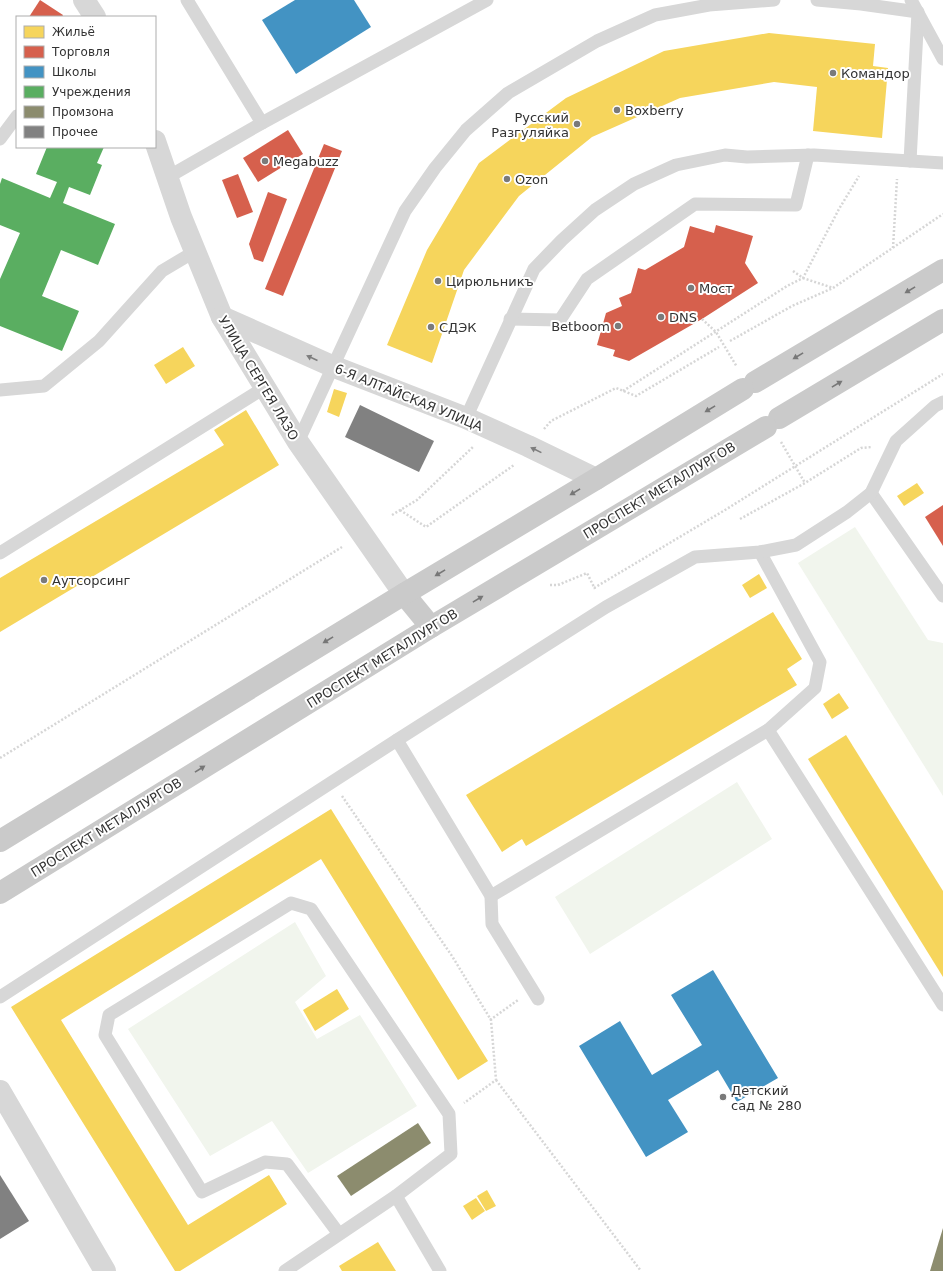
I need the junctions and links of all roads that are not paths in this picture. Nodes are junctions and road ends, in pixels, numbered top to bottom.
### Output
1 (84, 0) edge
2 (188, 0) edge
3 (487, 0) edge
4 (774, 0) edge
5 (817, 0) edge
6 (911, 0) edge
7 (918, 12) junction
8 (93, 16) edge
9 (943, 59) edge
10 (16, 117) edge
11 (262, 124) junction
12 (0, 139) edge
13 (156, 144) edge
14 (808, 155) junction
15 (904, 161) junction
16 (943, 163) edge
17 (168, 177) junction
18 (194, 252) junction
19 (943, 270) edge
20 (222, 317) junction
21 (510, 319) junction
22 (943, 320) edge
23 (332, 366) junction
24 (264, 388) junction
25 (0, 390) edge
26 (943, 402) edge
27 (466, 418) junction
28 (298, 442) junction
29 (596, 479) junction
30 (870, 493) junction
31 (760, 552) junction
32 (0, 553) edge
33 (404, 594) junction
34 (943, 596) edge
35 (431, 627) junction
36 (768, 730) junction
37 (397, 740) junction
38 (0, 841) edge
39 (0, 893) edge
40 (491, 896) junction
41 (535, 994) road end
42 (0, 997) edge
43 (943, 1005) edge
44 (0, 1091) edge
45 (396, 1196) junction
46 (338, 1234) junction
47 (290, 1270) edge
48 (105, 1271) edge
49 (440, 1271) edge

1 - 8 street
2 - 11 lane
3 - 11 lane
4 - 23 lane
5 - 7 lane
6 - 7 lane
7 - 9 lane
7 - 15 lane
10 - 12 lane
11 - 17 lane
13 - 17 street, УЛИЦА СЕРГЕЯ ЛАЗО
14 - 15 lane
14 - 21 lane
14 - 21 lane
15 - 16 lane
17 - 18 street, УЛИЦА СЕРГЕЯ ЛАЗО
18 - 20 street, УЛИЦА СЕРГЕЯ ЛАЗО
18 - 25 lane
19 -> 29 main road
23 -> 20 street, 6-Я АЛТАЙСКАЯ УЛИЦА
20 - 24 street, УЛИЦА СЕРГЕЯ ЛАЗО
21 - 27 lane
35 -> 22 main road, ПРОСПЕКТ МЕТАЛЛУРГОВ
23 - 27 street, 6-Я АЛТАЙСКАЯ УЛИЦА
23 - 28 lane
24 - 28 street, УЛИЦА СЕРГЕЯ ЛАЗО
24 - 32 lane
26 - 30 lane
29 -> 27 street, 6-Я АЛТАЙСКАЯ УЛИЦА
28 - 33 street, УЛИЦА СЕРГЕЯ ЛАЗО
29 -> 33 main road
30 - 31 lane
30 - 34 lane
31 - 36 lane
31 - 37 lane
33 - 35 main road
33 -> 38 main road
39 -> 35 main road, ПРОСПЕКТ МЕТАЛЛУРГОВ
36 - 40 lane
36 - 43 lane
37 - 40 lane
37 - 42 lane
40 - 41 lane
44 - 48 street
45 - 46 lane
45 - 46 lane
45 - 49 lane
46 - 47 lane

